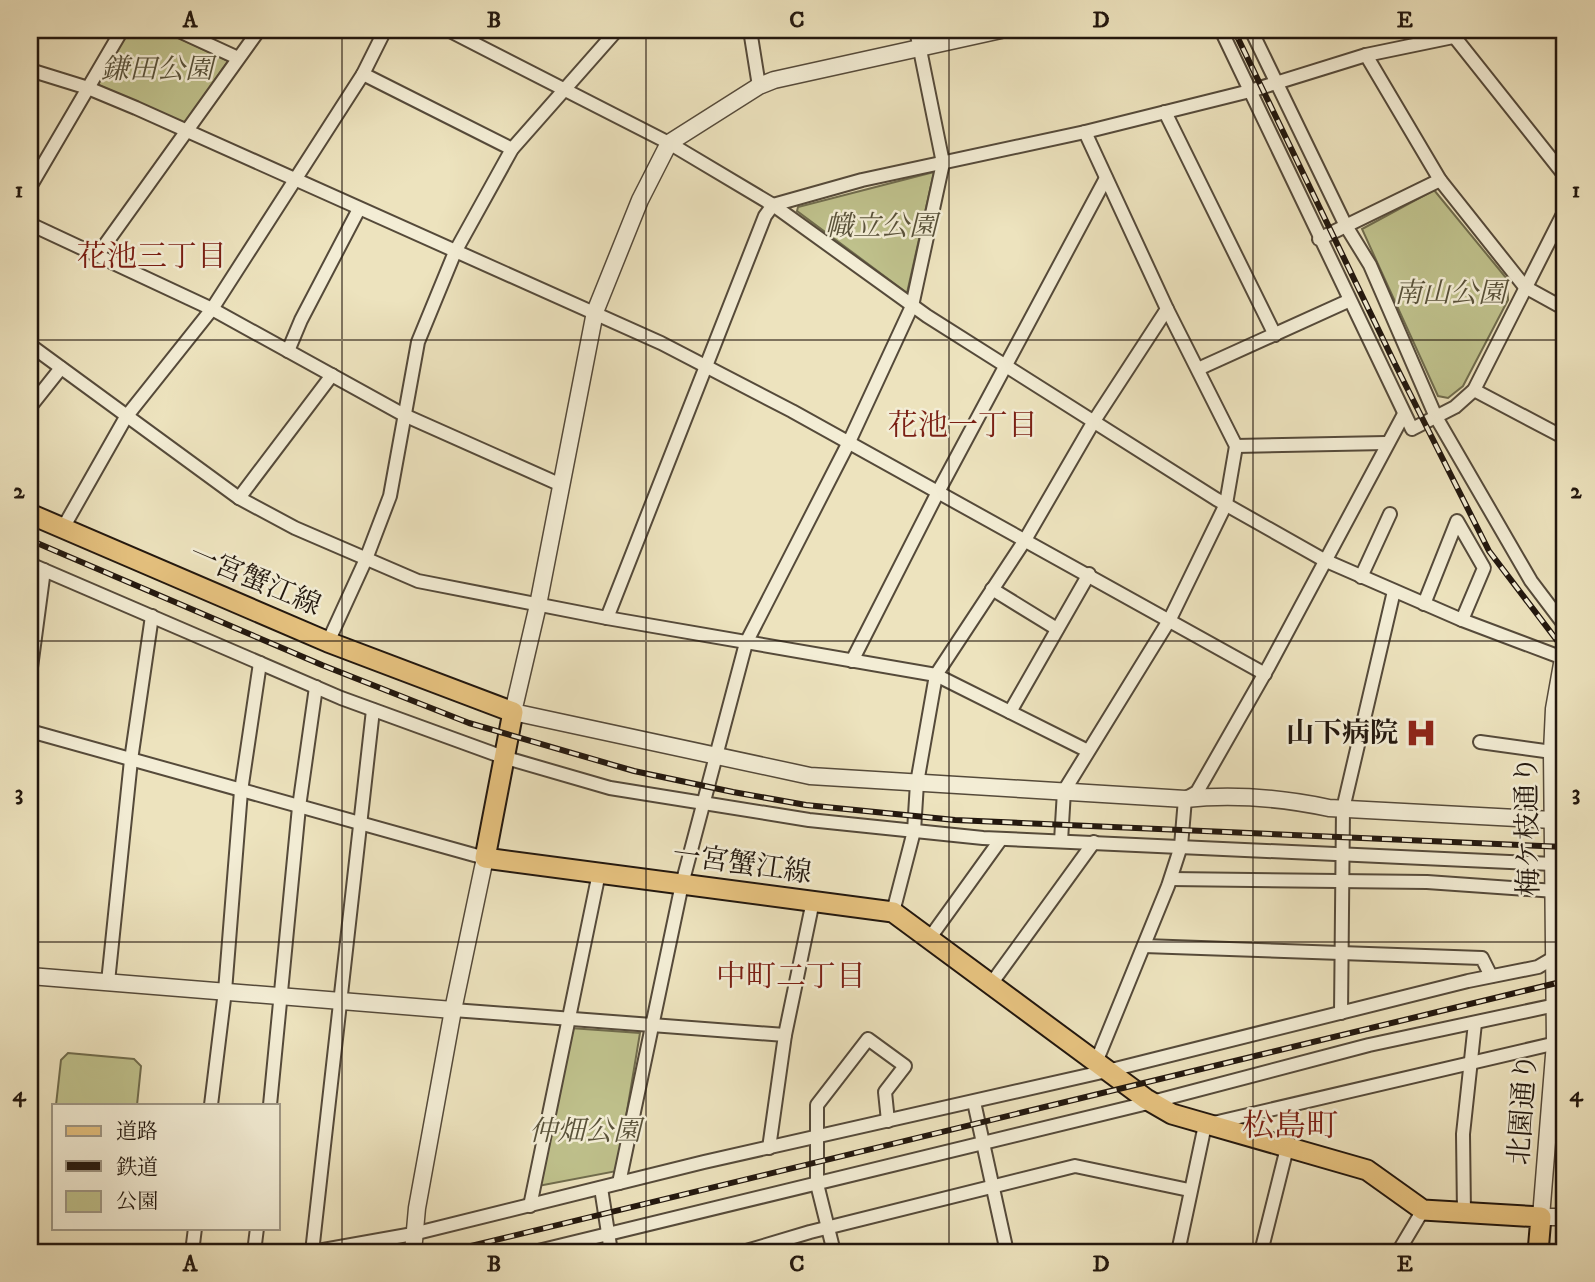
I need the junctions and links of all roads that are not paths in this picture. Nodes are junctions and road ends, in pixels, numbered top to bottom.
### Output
1 (122, 30) edge
2 (177, 30) edge
3 (259, 30) edge
4 (385, 30) edge
5 (448, 30) edge
6 (617, 30) edge
7 (750, 30) edge
8 (916, 30) edge
9 (1001, 30) edge
10 (1221, 30) edge
11 (1251, 30) edge
12 (1451, 33) edge
13 (920, 49) junction
14 (1366, 55) junction
15 (238, 58) junction
16 (30, 70) edge
17 (363, 74) junction
18 (1276, 81) junction
19 (759, 86) junction
20 (88, 88) junction
21 (564, 89) junction
22 (1250, 91) junction
23 (1165, 112) junction
24 (187, 131) junction
25 (1085, 132) junction
26 (669, 143) junction
27 (512, 149) junction
28 (943, 163) junction
29 (1565, 176) edge
30 (1107, 178) junction
31 (296, 180) junction
32 (1440, 180) junction
33 (30, 187) edge
34 (774, 205) junction
35 (359, 209) junction
36 (1565, 210) edge
37 (30, 224) edge
38 (1346, 226) junction
39 (1319, 239) junction
40 (455, 252) junction
41 (97, 256) junction
42 (1525, 287) junction
43 (1349, 301) junction
44 (912, 306) junction
45 (212, 309) junction
46 (1167, 309) junction
47 (1565, 309) edge
48 (595, 312) junction
49 (1275, 335) junction
50 (30, 345) edge
51 (288, 351) junction
52 (1007, 366) junction
53 (706, 367) junction
54 (61, 368) junction
55 (1198, 369) junction
56 (332, 375) junction
57 (1474, 390) junction
58 (30, 407) edge
59 (1404, 414) junction
60 (404, 415) junction
61 (127, 417) junction
62 (1436, 417) junction
63 (1094, 421) junction
64 (1565, 438) edge
65 (849, 442) junction
66 (1386, 443) junction
67 (1236, 446) junction
68 (559, 484) junction
69 (938, 492) junction
70 (239, 498) junction
71 (1226, 503) junction
72 (30, 514) edge
73 (1390, 514) dead end
74 (63, 528) junction
75 (1025, 540) junction
76 (366, 559) junction
77 (1324, 560) junction
78 (30, 564) edge
79 (44, 570) junction
80 (1089, 574) junction
81 (1361, 577) junction
82 (992, 589) junction
83 (1394, 592) junction
84 (1424, 604) junction
85 (538, 605) junction
86 (152, 616) junction
87 (607, 618) junction
88 (1170, 619) junction
89 (1462, 620) junction
90 (1565, 626) edge
91 (1057, 629) junction
92 (328, 642) junction
93 (746, 643) junction
94 (1564, 653) edge
95 (852, 660) junction
96 (260, 663) junction
97 (1265, 674) junction
98 (30, 675) edge
99 (936, 675) junction
100 (316, 687) junction
101 (373, 710) junction
102 (513, 712) junction
103 (1010, 712) junction
104 (30, 731) edge
105 (1480, 742) dead end
106 (1088, 751) junction
107 (1552, 752) junction
108 (713, 756) junction
109 (503, 757) junction
110 (131, 760) junction
111 (917, 783) junction
112 (241, 791) junction
113 (1064, 791) junction
114 (1185, 799) junction
115 (706, 804) junction
116 (299, 807) junction
117 (1343, 809) junction
118 (1553, 820) junction
119 (359, 824) junction
120 (914, 831) junction
121 (1000, 839) junction
122 (1060, 841) junction
123 (1094, 842) junction
124 (1181, 846) junction
125 (1341, 855) junction
126 (485, 858) junction
127 (1554, 864) junction
128 (599, 873) junction
129 (1171, 879) junction
130 (1342, 881) junction
131 (682, 884) junction
132 (1555, 891) junction
133 (813, 901) junction
134 (893, 912) junction
135 (929, 939) junction
136 (1144, 946) junction
137 (1343, 953) junction
138 (1555, 957) junction
139 (30, 976) edge
140 (1491, 976) junction
141 (108, 982) junction
142 (991, 984) junction
143 (225, 991) junction
144 (281, 996) junction
145 (340, 1001) junction
146 (1560, 1004) edge
147 (453, 1010) junction
148 (1341, 1013) junction
149 (569, 1019) junction
150 (1475, 1023) junction
151 (650, 1025) junction
152 (785, 1035) junction
153 (1560, 1042) edge
154 (1469, 1063) junction
155 (1104, 1065) junction
156 (974, 1102) junction
157 (1152, 1102) junction
158 (211, 1104) edge
159 (270, 1104) edge
160 (1558, 1107) edge
161 (888, 1121) junction
162 (1205, 1125) junction
163 (817, 1137) junction
164 (984, 1143) junction
165 (769, 1148) junction
166 (1287, 1148) junction
167 (620, 1184) junction
168 (817, 1184) junction
169 (995, 1187) junction
170 (601, 1188) junction
171 (1189, 1190) junction
172 (530, 1206) junction
173 (1423, 1210) junction
174 (1464, 1213) junction
175 (1541, 1217) junction
176 (1565, 1217) edge
177 (827, 1228) junction
178 (195, 1230) edge
179 (257, 1230) edge
180 (413, 1234) junction
181 (608, 1234) junction
182 (768, 1249) edge
183 (192, 1252) edge
184 (254, 1252) edge
185 (312, 1252) edge
186 (413, 1252) edge
187 (534, 1252) edge
188 (611, 1252) edge
189 (743, 1252) edge
190 (834, 1252) edge
191 (1007, 1252) edge
192 (1178, 1252) edge
193 (1261, 1252) edge
194 (1398, 1252) edge
195 (1538, 1252) edge

1 - 20 street
2 - 15 street
3 - 15 street
4 - 17 street
5 - 21 street
6 - 21 street
7 - 19 street
8 - 13 street
9 - 13 street
10 - 22 street
11 - 18 street
12 - 14 street
12 - 29 street
13 - 19 street
13 - 28 street
14 - 18 street
14 - 32 street
15 - 24 street
16 - 20 street
17 - 27 street
17 - 31 street
18 - 22 street
18 - 38 street
19 - 26 street
20 - 24 street
20 - 33 street
21 - 26 street
21 - 27 street
22 - 23 street
22 - 39 street
23 - 25 street
23 - 49 street
24 - 31 street
24 - 41 street
25 - 28 street
25 - 30 street
26 - 34 street
26 - 48 street
27 - 40 street
28 - 34 street
28 - 44 street
30 - 46 street
30 - 52 street
31 - 35 street
31 - 45 street
32 - 38 street
32 - 42 street
34 - 44 street
34 - 53 street
35 - 40 street
35 - 51 street
36 - 42 street
37 - 41 street
38 - 39 street
38 - 62 street
39 - 43 street
40 - 48 street
40 - 60 street
41 - 45 street
42 - 47 street
42 - 57 street
43 - 49 street
43 - 59 street
44 - 52 street
44 - 65 street
45 - 51 street
45 - 61 street
46 - 55 street
46 - 63 street
48 - 53 street
48 - 68 street
49 - 55 street
50 - 54 street
51 - 56 street
52 - 63 street
52 - 69 street
53 - 65 street
53 - 87 street
54 - 58 street
54 - 61 street
55 - 67 street
56 - 60 street
56 - 70 street
57 - 62 street
57 - 64 street
59 - 62 street
59 - 66 street
60 - 68 street
60 - 76 street
61 - 70 street
61 - 74 street
62 - 90 street
63 - 71 street
63 - 75 street
65 - 69 street
65 - 93 street
66 - 67 street
66 - 77 street
67 - 71 street
68 - 85 street
69 - 75 street
69 - 95 street
70 - 76 street
71 - 77 street
71 - 88 street
72 - 74 main road, 一宮蟹江線
73 - 81 street
74 - 92 main road, 一宮蟹江線
75 - 80 street
75 - 82 street
76 - 85 street
76 - 92 street
77 - 81 street
77 - 97 street
78 - 79 street
79 - 86 street
79 - 98 street
80 - 88 street
80 - 91 street
81 - 83 street
82 - 91 street
82 - 99 street
83 - 84 street
83 - 117 street
84 - 89 street
84 - 89 street
85 - 87 street
85 - 102 street
86 - 96 street
86 - 110 street
87 - 93 street
88 - 97 street
88 - 106 street
89 - 94 street
91 - 103 street
92 - 102 main road, 一宮蟹江線
93 - 95 street
93 - 108 street
94 - 107 street, 梅ケ枝通り
95 - 99 street
96 - 100 street
96 - 112 street
97 - 114 street
99 - 103 street
99 - 111 street
100 - 101 street
100 - 116 street
101 - 109 street
101 - 119 street
102 - 108 street
102 - 109 main road
103 - 106 street
104 - 110 street
105 - 107 street
106 - 113 street
107 - 118 street, 梅ケ枝通り
108 - 111 street
108 - 115 street
109 - 115 street
109 - 126 main road
110 - 112 street
110 - 141 street
111 - 113 street
111 - 120 street
112 - 116 street
112 - 143 street
113 - 114 street
113 - 122 street
114 - 117 street
114 - 124 street
115 - 120 street
115 - 131 street
116 - 119 street
116 - 144 street
117 - 118 street
117 - 125 street
118 - 127 street, 梅ケ枝通り
119 - 126 street
119 - 145 street
120 - 121 street
120 - 134 street
121 - 122 street
121 - 135 street
122 - 123 street
123 - 124 street
123 - 142 street
124 - 125 street
124 - 129 street
125 - 127 street
125 - 130 street
126 - 128 main road, 一宮蟹江線
126 - 147 street
127 - 132 street, 梅ケ枝通り
128 - 131 main road, 一宮蟹江線
128 - 149 street
129 - 130 street
129 - 136 street
130 - 132 street
130 - 137 street
131 - 133 main road, 一宮蟹江線
131 - 151 street
132 - 138 street, 梅ケ枝通り
133 - 134 main road, 一宮蟹江線
133 - 152 street
134 - 135 main road, 一宮蟹江線
135 - 142 main road, 一宮蟹江線
136 - 137 street
136 - 155 street
137 - 140 street
137 - 148 street
138 - 140 street
138 - 146 street, 梅ケ枝通り
139 - 141 street
140 - 148 street
141 - 143 street
142 - 155 main road, 一宮蟹江線
143 - 144 street
143 - 158 street
144 - 145 street
144 - 159 street
145 - 147 street
145 - 185 street
146 - 150 street
146 - 153 street, 北園通り
147 - 149 street
147 - 180 street
148 - 155 street
149 - 151 street
149 - 172 street
150 - 154 street
150 - 157 street
151 - 152 street
151 - 167 street
152 - 165 street
153 - 154 street
153 - 160 street, 北園通り
154 - 162 street
154 - 174 street
155 - 156 street
155 - 157 main road, 一宮蟹江線
156 - 161 street
156 - 164 street
157 - 162 main road, 一宮蟹江線
157 - 164 street
160 - 175 street, 北園通り
161 - 163 street
161 - 163 street
162 - 166 main road, 一宮蟹江線
162 - 171 street
163 - 165 street
163 - 168 street
164 - 168 street
164 - 169 street
165 - 167 street
166 - 173 main road, 一宮蟹江線
166 - 193 street
167 - 170 street
168 - 177 street
168 - 181 street
169 - 171 street
169 - 177 street
169 - 191 street
170 - 172 street
170 - 181 street
171 - 192 street
172 - 180 street
173 - 174 main road
173 - 194 street
174 - 175 main road
175 - 176 street
175 - 195 main road
177 - 182 street
177 - 190 street
178 - 183 street
179 - 184 street
180 - 185 street
180 - 186 street
181 - 187 street
181 - 188 street
182 - 189 street

